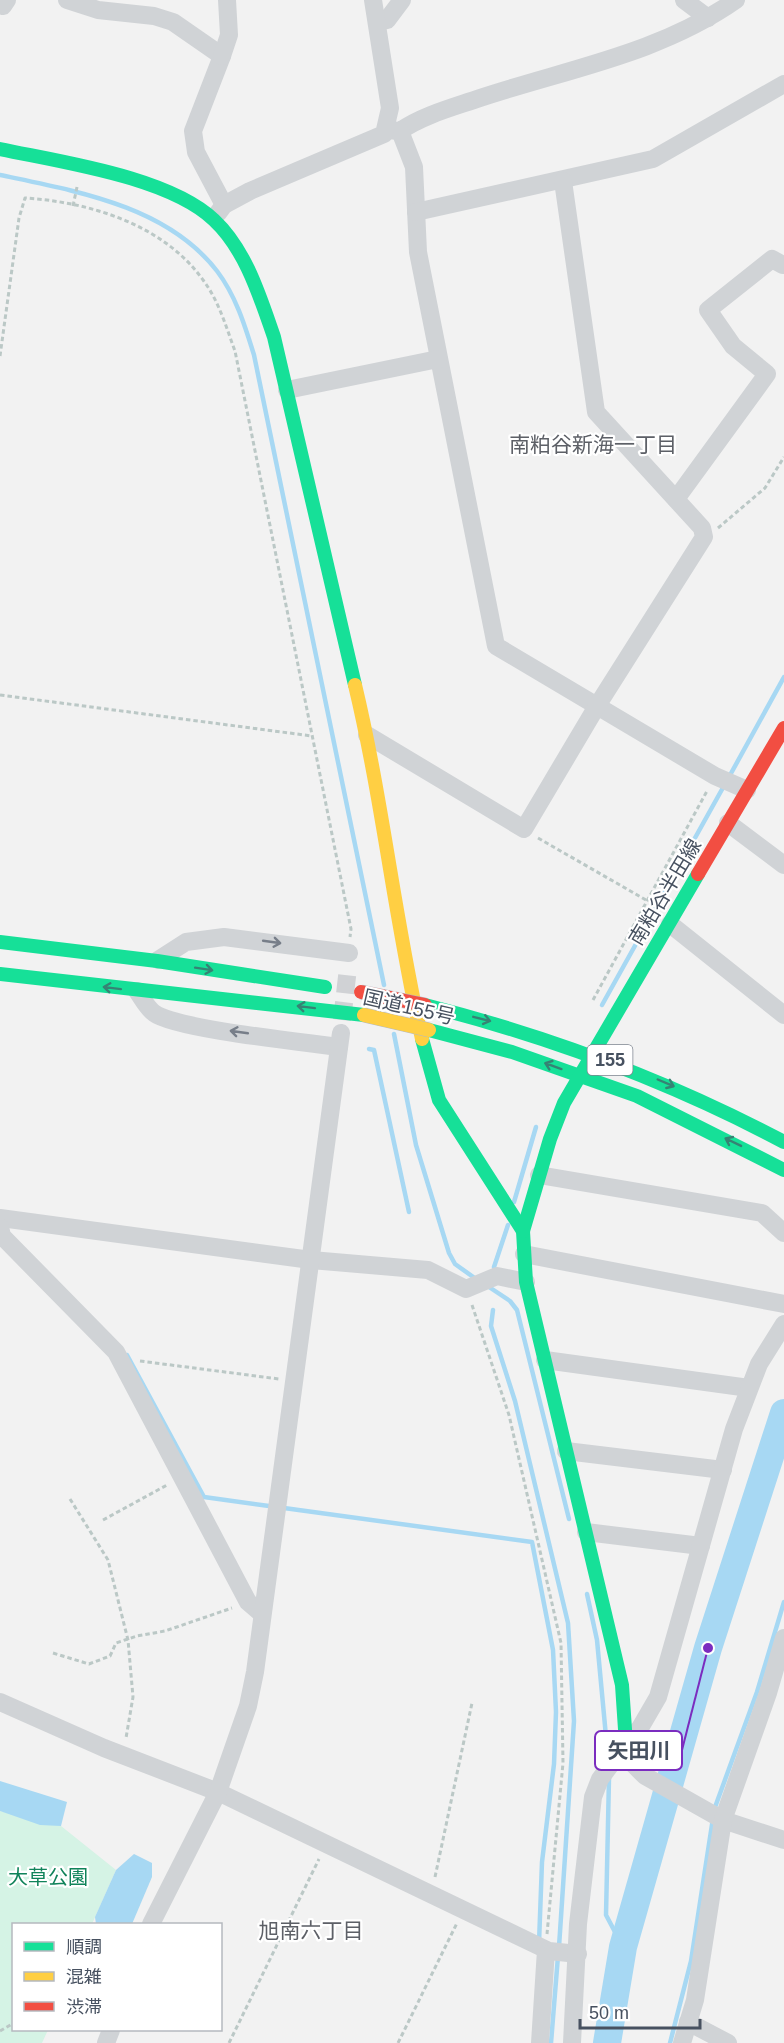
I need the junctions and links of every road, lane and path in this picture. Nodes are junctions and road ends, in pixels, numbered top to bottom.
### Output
1 (67, 0) edge
2 (227, 0) edge
3 (374, 0) edge
4 (402, 0) edge
5 (684, 0) edge
6 (736, 0) edge
7 (708, 18) junction
8 (378, 22) junction
9 (222, 56) junction
10 (784, 84) edge
11 (394, 130) junction
12 (0, 149) edge
13 (563, 181) junction
14 (219, 212) junction
15 (416, 212) junction
16 (784, 267) edge
17 (0, 356) edge
18 (438, 359) junction
19 (287, 390) junction
20 (784, 457) edge
21 (676, 499) junction
22 (704, 536) junction
23 (0, 695) edge
24 (597, 706) junction
25 (784, 728) edge
26 (367, 735) junction
27 (312, 736) junction
28 (715, 776) junction
29 (747, 790) junction
30 (728, 823) junction
31 (524, 829) junction
32 (784, 865) edge
33 (646, 900) junction
34 (670, 924) junction
35 (0, 942) edge
36 (349, 953) joint
37 (157, 962) junction
38 (0, 974) edge
39 (137, 991) junction
40 (593, 1000) dead end
41 (784, 1015) edge
42 (594, 1053) junction
43 (581, 1077) junction
44 (784, 1142) edge
45 (784, 1170) edge
46 (539, 1175) junction
47 (0, 1218) edge
48 (0, 1227) edge
49 (524, 1231) junction
50 (784, 1233) edge
51 (524, 1254) junction
52 (311, 1260) junction
53 (526, 1282) junction
54 (466, 1289) junction
55 (784, 1304) edge
56 (784, 1324) edge
57 (544, 1360) junction
58 (124, 1366) junction
59 (294, 1381) junction
60 (749, 1388) junction
61 (566, 1452) junction
62 (723, 1470) junction
63 (182, 1477) junction
64 (70, 1499) dead end
65 (103, 1520) dead end
66 (586, 1532) junction
67 (700, 1546) junction
68 (255, 1608) junction
69 (784, 1638) edge
70 (128, 1640) junction
71 (53, 1653) dead end
72 (0, 1702) edge
73 (472, 1703) dead end
74 (626, 1744) junction
75 (123, 1755) junction
76 (218, 1792) junction
77 (721, 1818) junction
78 (784, 1840) edge
79 (325, 1846) junction
80 (431, 1895) junction
81 (463, 1911) junction
82 (152, 1923) edge
83 (548, 1951) junction
84 (573, 1954) junction
85 (688, 2022) junction
86 (229, 2043) edge
87 (398, 2043) edge
88 (540, 2043) edge
89 (572, 2043) edge
90 (682, 2043) edge
91 (728, 2043) edge

1 - 9 street
2 - 9 street
3 - 8 street
4 - 8 street
5 - 7 street
6 - 7 street
7 - 11 street
8 - 11 street
9 - 14 street
10 - 13 street
11 - 14 street
11 - 15 street
12 - 14 main road
13 - 15 street
13 - 21 street
14 - 19 main road
15 - 18 street
16 - 21 street
17 - 27 path
18 - 19 street
18 - 24 street
19 - 26 main road
20 - 22 path
21 - 22 street
22 - 24 street
23 - 27 path
24 - 28 street
24 - 31 street
25 - 29 main road, 南粕谷半田線
26 - 31 street
26 - 49 main road
27 - 36 path
28 - 29 street
28 - 33 path
29 - 30 main road, 南粕谷半田線
30 - 32 street
30 - 34 main road, 南粕谷半田線
31 - 33 path
33 - 40 path
34 - 41 street
34 - 42 main road, 南粕谷半田線
35 - 37 main road, 国道155号 / 155
37 -> 36 street
37 -> 42 main road, 国道155号 / 155, bridge
39 -> 38 main road, 国道155号 / 155
43 -> 39 main road, 国道155号 / 155, bridge
52 -> 39 street
42 - 43 main road, 南粕谷半田線
42 -> 44 main road, 国道155号 / 155
45 -> 43 main road, 国道155号 / 155
43 - 46 main road, 南粕谷半田線
46 - 49 main road, 南粕谷半田線
46 - 50 street
47 - 52 street
48 - 58 street
49 - 51 main road, 南粕谷半田線
51 - 53 main road, 南粕谷半田線
51 - 55 street
52 - 54 street
52 - 59 street
53 - 54 street
53 - 57 main road, 南粕谷半田線
54 - 83 path
56 - 60 street
57 - 60 street
57 - 61 main road, 南粕谷半田線
58 - 59 path
58 - 63 street
59 - 68 street
60 - 62 street
61 - 62 street
61 - 66 main road, 南粕谷半田線
62 - 67 street
63 - 65 path
63 - 68 street
64 - 70 path
66 - 67 street
66 - 74 main road, 南粕谷半田線
67 - 74 street
68 - 70 path
68 - 76 street
69 - 77 street
70 - 71 path
70 - 75 path
72 - 75 street
73 - 80 path
74 - 77 street
74 - 84 street
75 - 76 street
76 - 79 street
76 - 82 street
77 - 78 street
77 - 85 street
79 - 80 street
79 - 86 path
80 - 81 street
81 - 83 street
81 - 87 path
83 - 84 street
83 - 88 street
84 - 89 street
85 - 90 street
85 - 91 street

